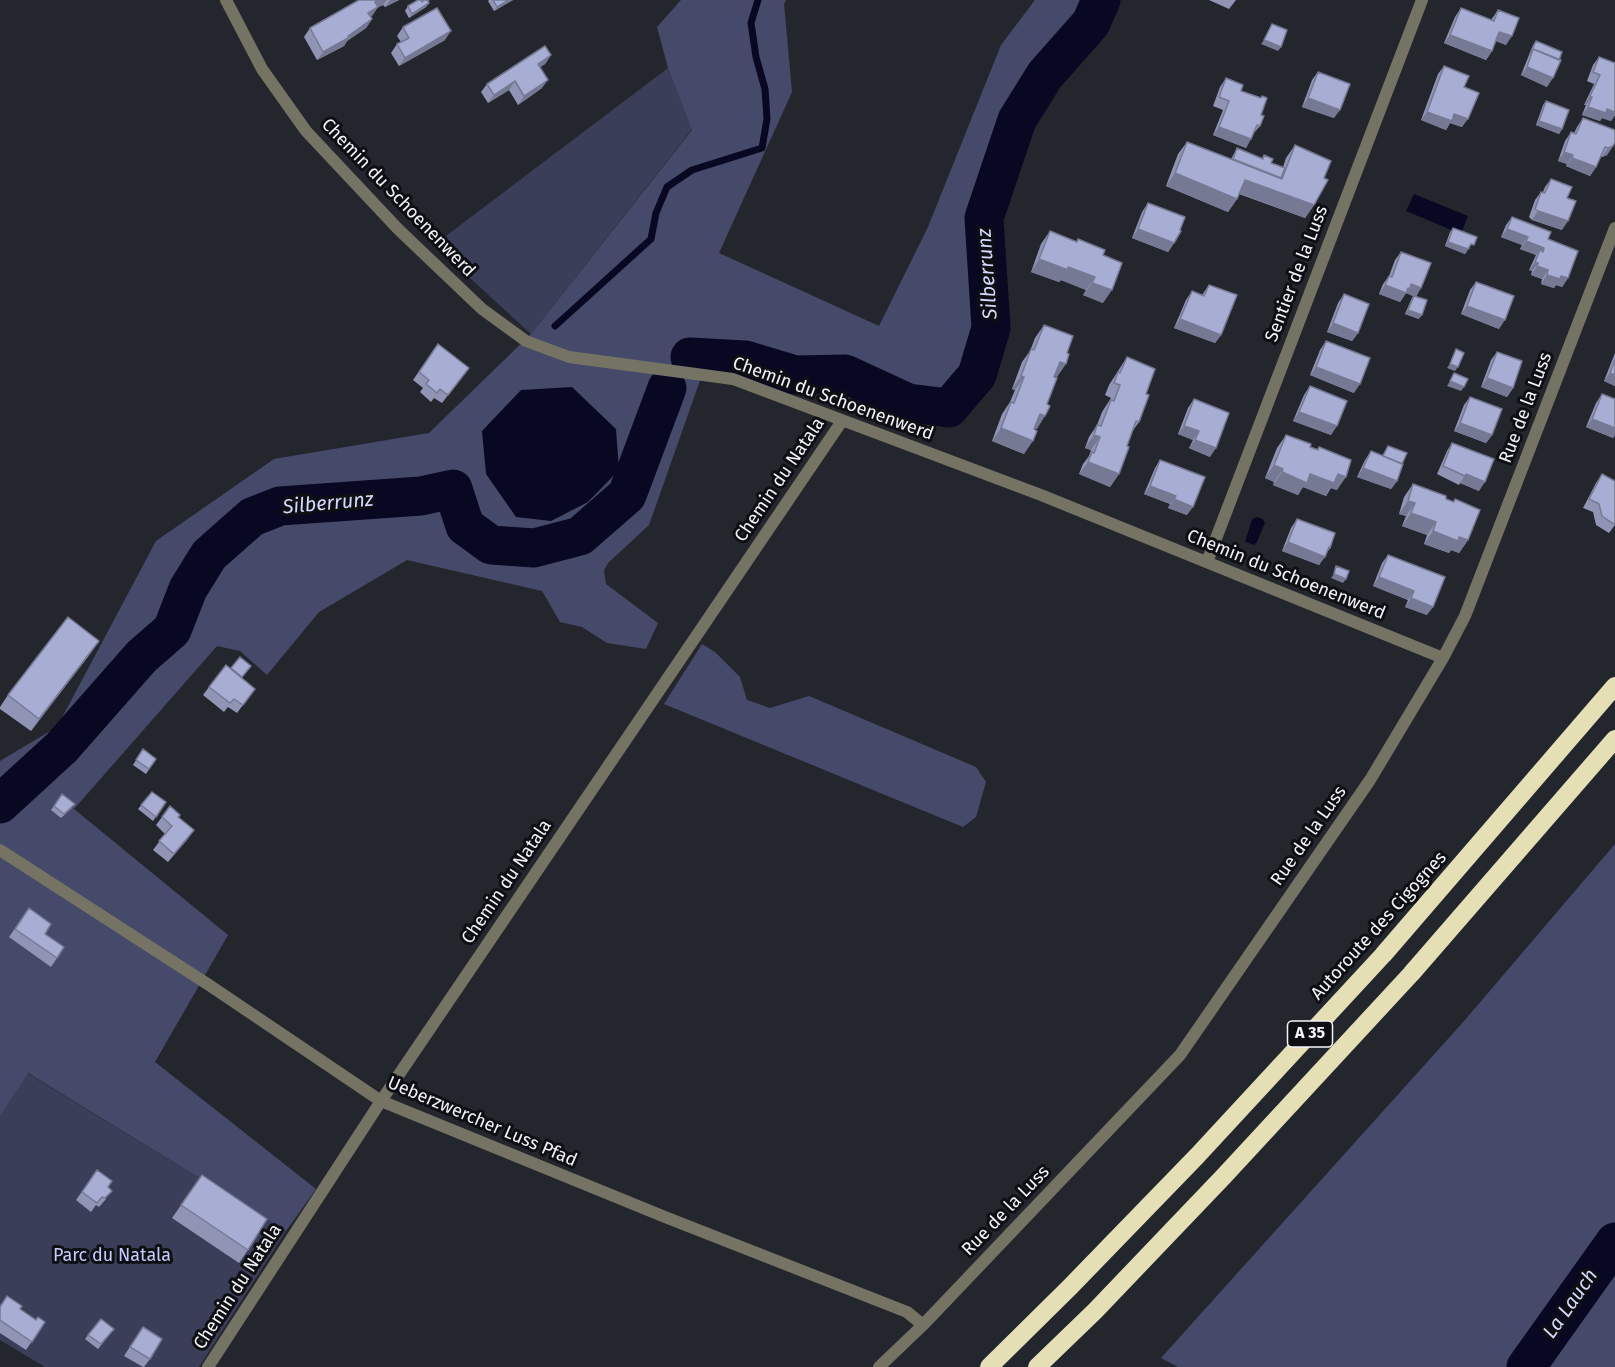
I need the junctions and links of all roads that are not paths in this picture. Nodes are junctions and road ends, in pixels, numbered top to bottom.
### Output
1 (226, 0) edge
2 (1422, 0) edge
3 (1615, 228) edge
4 (842, 421) junction
5 (1207, 562) junction
6 (1443, 658) junction
7 (1615, 686) edge
8 (1615, 739) edge
9 (0, 850) edge
10 (381, 1101) junction
11 (923, 1325) junction
12 (208, 1367) edge
13 (879, 1367) edge
14 (989, 1367) edge
15 (1038, 1367) edge

1 - 4 street, Chemin du Schoenenwerd
2 - 5 street, Sentier de la Luss
3 - 6 street, Rue de la Luss
4 - 5 street, Chemin du Schoenenwerd
4 - 10 street, Chemin du Natala
5 - 6 street, Chemin du Schoenenwerd
6 - 11 street, Rue de la Luss
7 - 14 highway, Autoroute des Cigognes / A 35
8 - 15 highway, A 35
9 - 10 street, Ueberzwercher Luss Pfad
10 - 11 street, Ueberzwercher Luss Pfad
10 - 12 street, Chemin du Natala
11 - 13 street, Rue de la Luss

